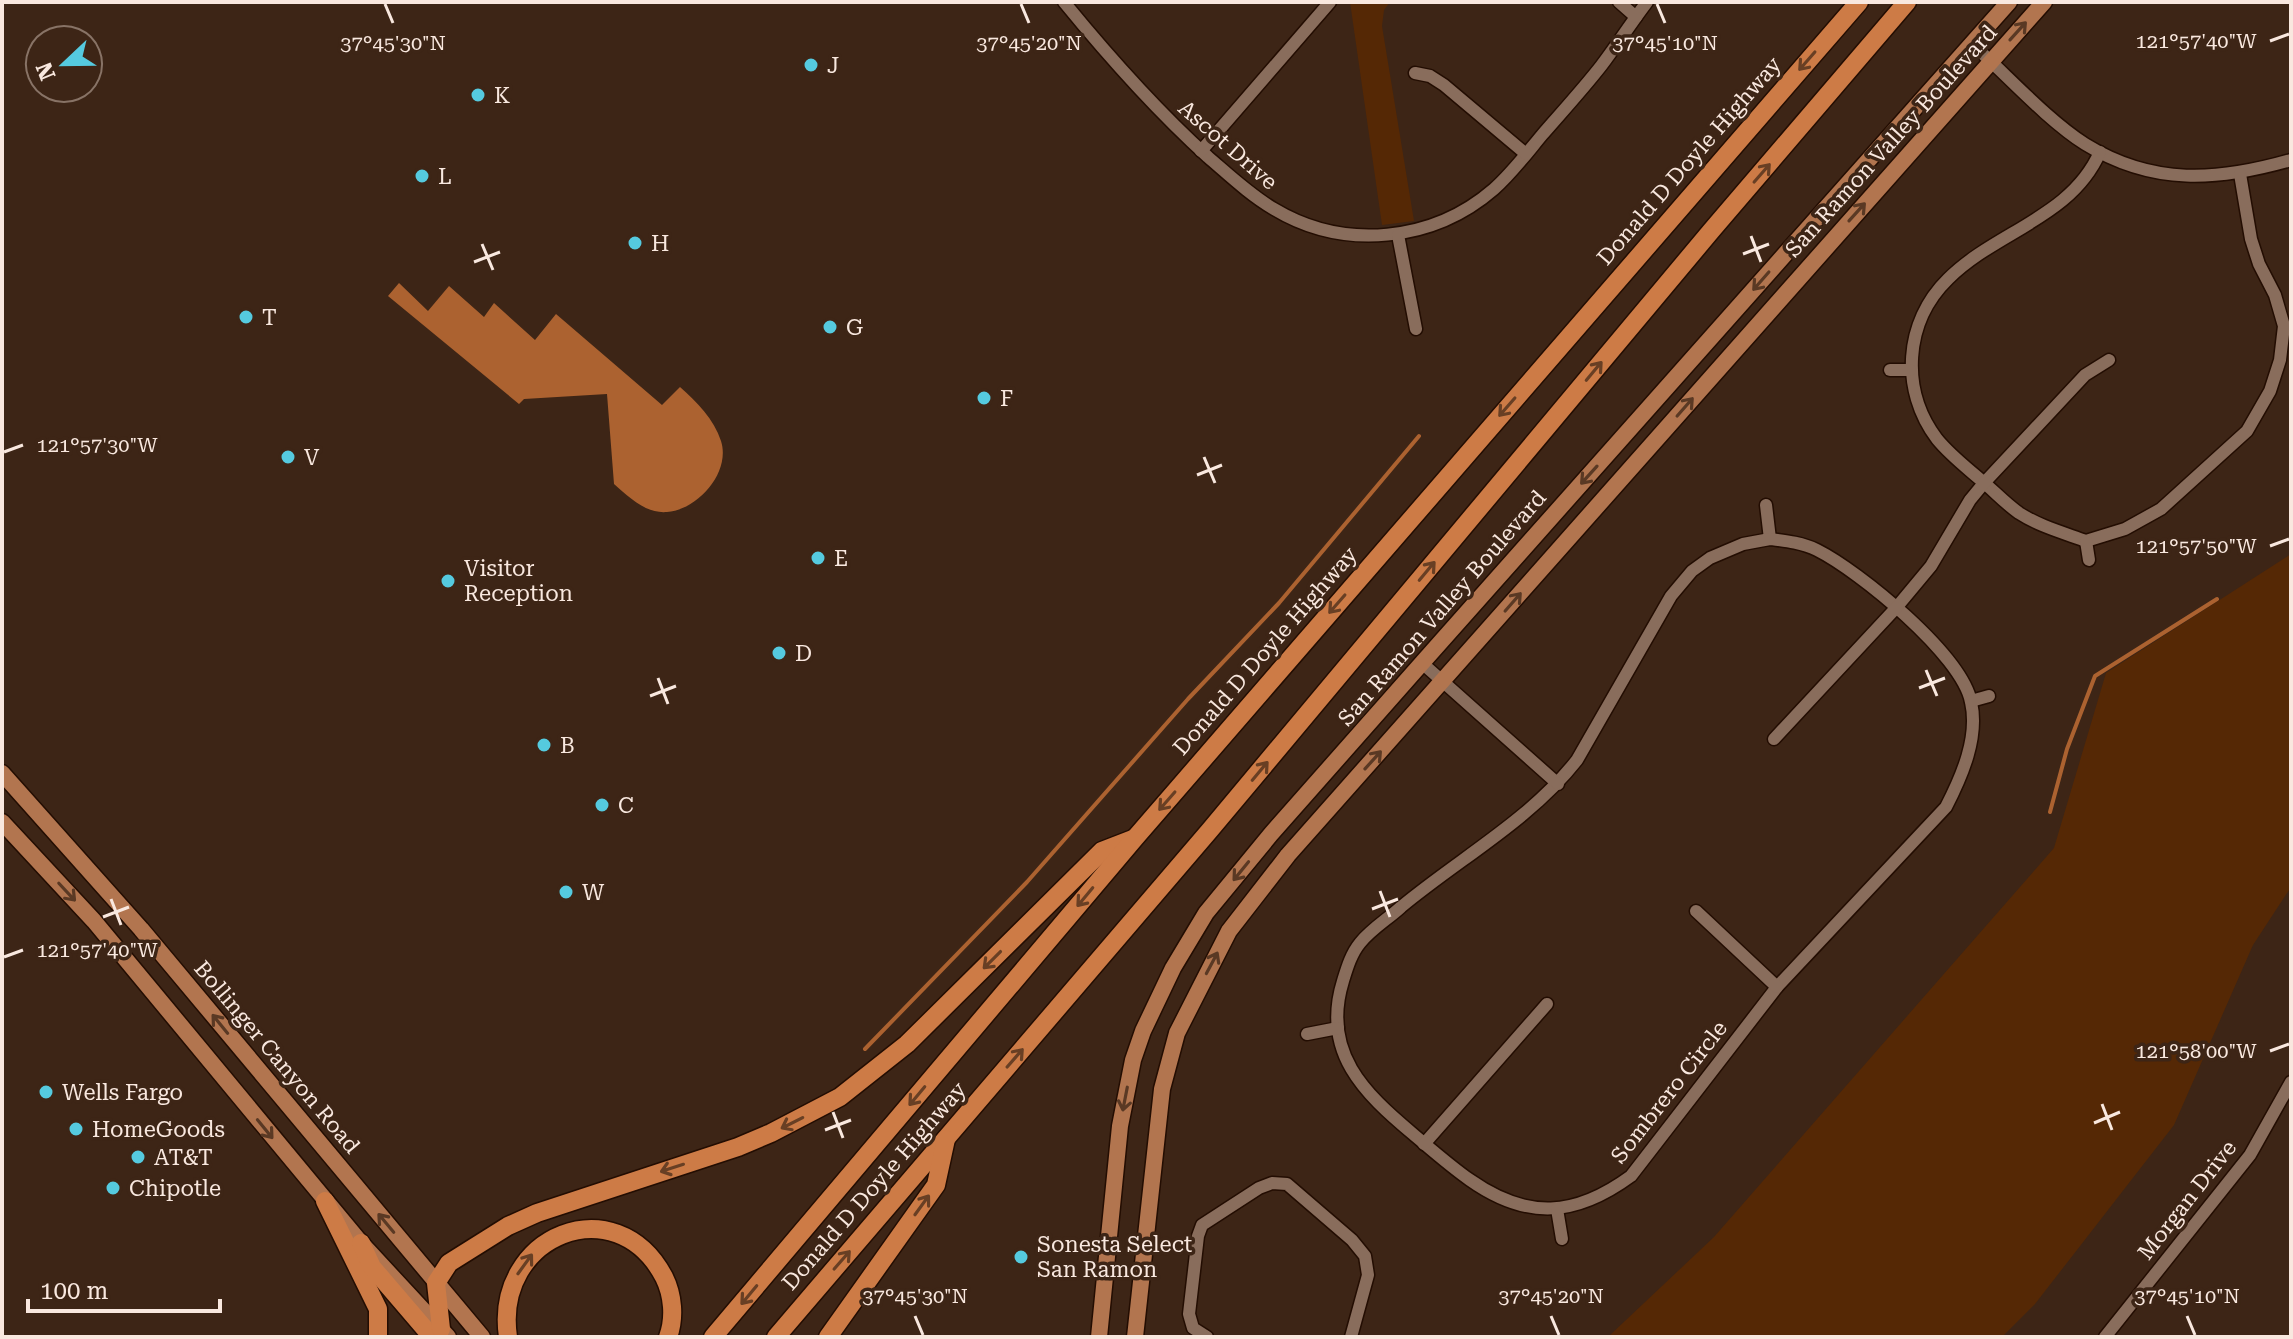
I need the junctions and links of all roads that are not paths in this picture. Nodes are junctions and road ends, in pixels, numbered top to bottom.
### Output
1 (1064, 2) edge
2 (1330, 2) edge
3 (1619, 2) edge
4 (1647, 2) edge
5 (1859, 2) edge
6 (1907, 2) edge
7 (2009, 2) edge
8 (2044, 2) edge
9 (1636, 17) junction
10 (1971, 43) junction
11 (1991, 61) junction
12 (1415, 73) dead end
13 (1201, 151) junction
14 (2100, 152) junction
15 (1526, 154) junction
16 (2291, 160) edge
17 (2240, 174) junction
18 (1398, 235) junction
19 (2288, 325) edge
20 (1416, 329) dead end
21 (2109, 360) dead end
22 (1890, 370) dead end
23 (1910, 370) junction
24 (1984, 483) junction
25 (1766, 505) dead end
26 (1770, 539) junction
27 (2086, 541) junction
28 (2089, 560) dead end
29 (1896, 608) junction
30 (1422, 663) junction
31 (1443, 682) junction
32 (1989, 696) dead end
33 (1971, 701) junction
34 (1774, 739) dead end
35 (5, 782) edge
36 (1558, 784) junction
37 (2, 822) edge
38 (8, 836) edge
39 (1135, 838) junction
40 (1696, 911) dead end
41 (1777, 987) junction
42 (1547, 1004) dead end
43 (1338, 1028) junction
44 (1307, 1034) dead end
45 (2291, 1082) edge
46 (946, 1138) junction
47 (1424, 1144) junction
48 (325, 1201) junction
49 (1557, 1209) junction
50 (1562, 1239) dead end
51 (361, 1243) joint
52 (436, 1283) junction
53 (441, 1334) edge
54 (378, 1337) edge
55 (482, 1337) edge
56 (508, 1337) edge
57 (668, 1337) edge
58 (713, 1337) edge
59 (776, 1337) edge
60 (828, 1337) edge
61 (1099, 1337) edge
62 (1135, 1337) edge
63 (1207, 1337) edge
64 (1351, 1337) edge
65 (2105, 1337) edge

1 - 13 street, Ascot Drive
2 - 13 street
3 - 9 street
4 - 9 street, Ascot Drive
5 -> 39 highway, Donald D Doyle Highway
46 -> 6 highway, Donald D Doyle Highway
7 - 10 main road, San Ramon Valley Boulevard
11 -> 8 main road, San Ramon Valley Boulevard
9 - 15 street, Ascot Drive
10 - 11 street
10 -> 30 main road, San Ramon Valley Boulevard
11 - 14 street
31 -> 11 main road, San Ramon Valley Boulevard
12 - 15 street
13 - 18 street, Ascot Drive
14 - 17 street
14 - 23 street
15 - 18 street, Ascot Drive
16 - 17 street
17 - 19 street
18 - 20 street
19 - 27 street
21 - 24 street
22 - 23 street
23 - 24 street
24 - 27 street
24 - 29 street
25 - 26 street
26 - 29 street, Sombrero Circle
26 - 36 street, Sombrero Circle
27 - 28 street
29 - 33 street, Sombrero Circle
29 - 34 street
30 - 31 street
30 -> 61 main road, San Ramon Valley Boulevard
31 - 36 street
62 -> 31 main road, San Ramon Valley Boulevard
32 - 33 street
33 - 41 street, Sombrero Circle
52 -> 35 main road, Bollinger Canyon Road
36 - 43 street, Sombrero Circle
37 - 38 main road
38 -> 48 main road
39 -> 52 highway
39 -> 58 highway, Donald D Doyle Highway
40 - 41 street
41 - 49 street, Sombrero Circle
42 - 47 street
43 - 44 street
43 - 47 street, Sombrero Circle
45 - 65 street, Morgan Drive
59 -> 46 highway, Donald D Doyle Highway
60 -> 46 highway
47 - 49 street, Sombrero Circle
48 - 51 main road
48 - 54 highway
49 - 50 street
51 - 53 highway
52 - 53 highway
52 - 55 main road, Bollinger Canyon Road
56 -> 57 highway
63 - 64 street

